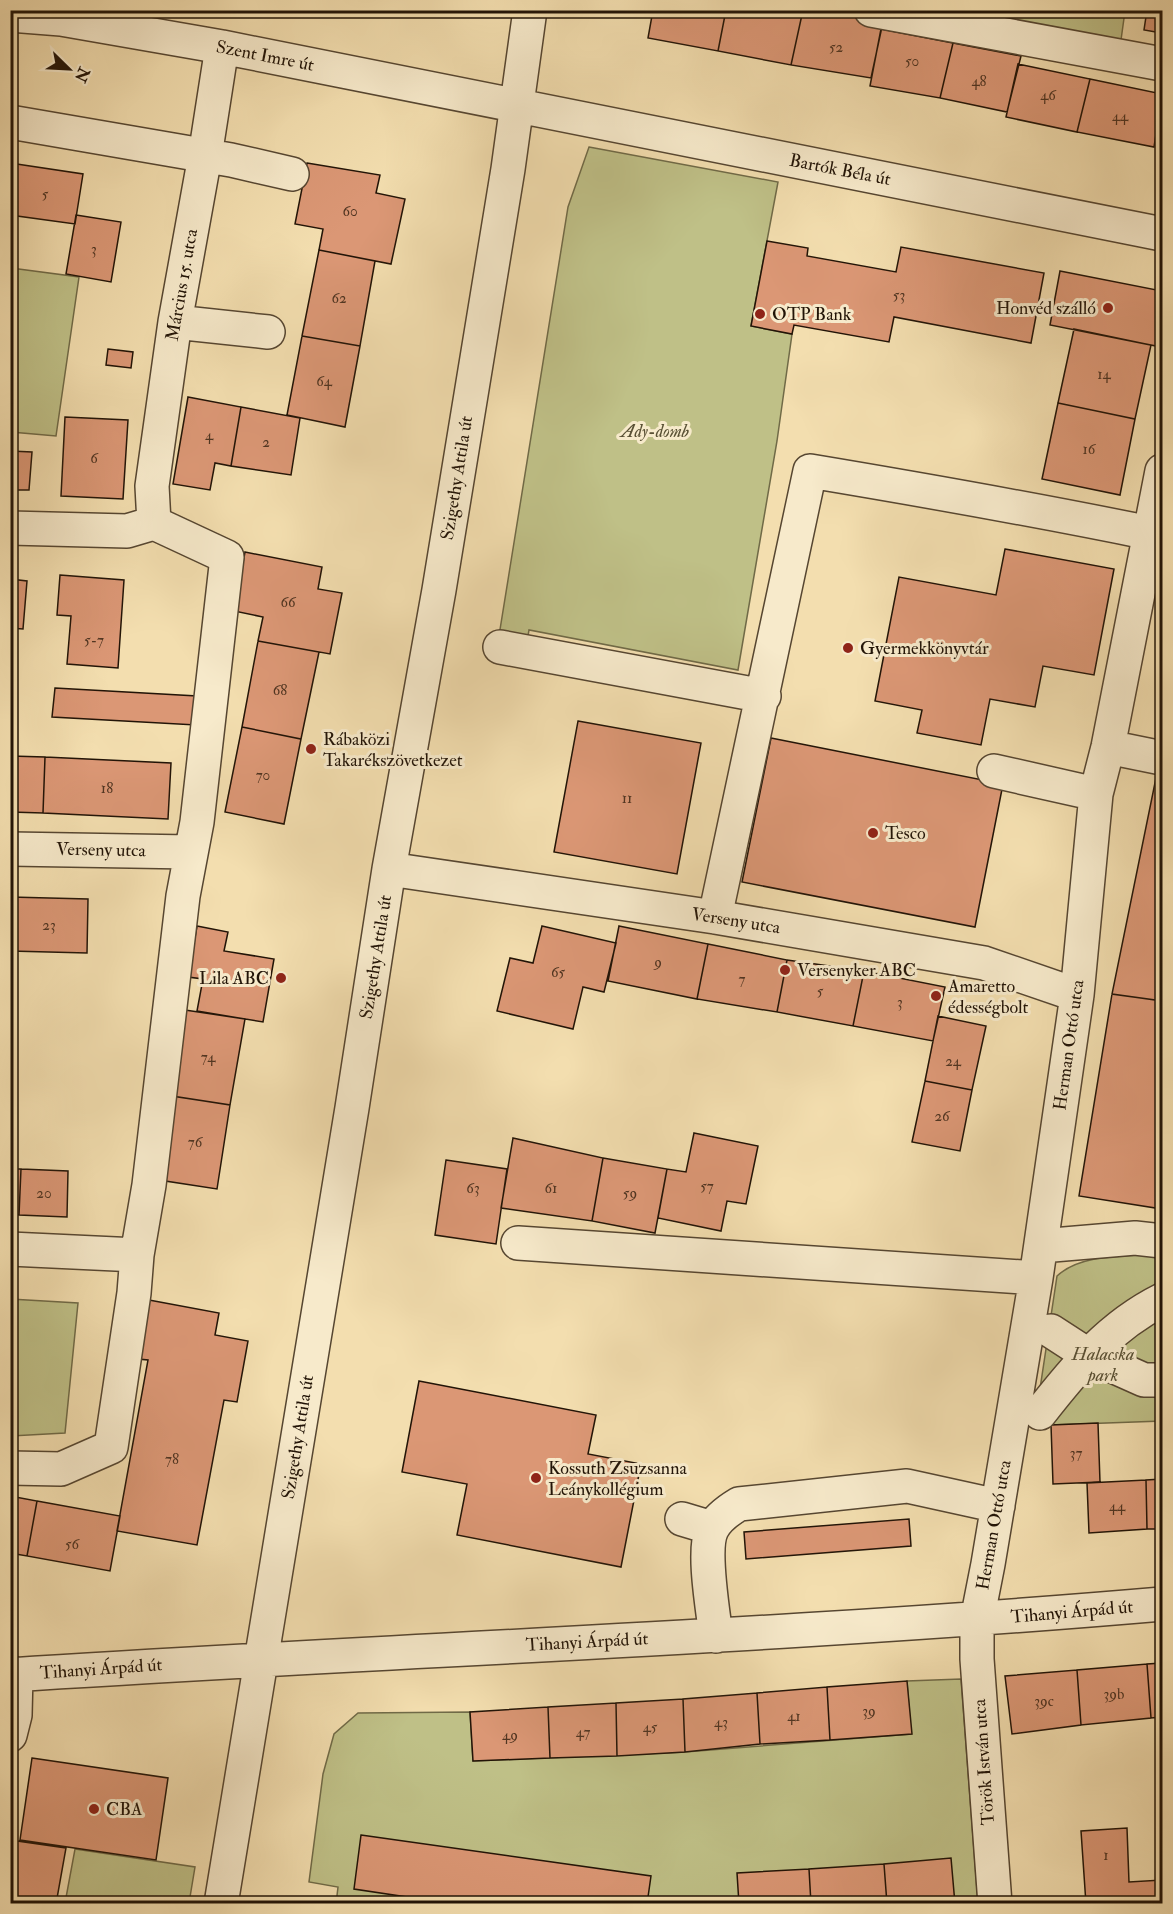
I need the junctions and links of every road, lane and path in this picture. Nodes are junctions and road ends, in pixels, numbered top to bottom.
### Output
1 (530, 10) edge
2 (871, 10) edge
3 (10, 15) edge
4 (222, 47) junction
5 (1162, 64) edge
6 (517, 105) junction
7 (10, 122) edge
8 (205, 156) junction
9 (292, 174) dead end
10 (1162, 234) edge
11 (175, 322) junction
12 (268, 332) dead end
13 (1162, 471) edge
14 (154, 524) junction
15 (10, 528) edge
16 (1150, 533) junction
17 (500, 647) dead end
18 (764, 696) junction
19 (1108, 747) junction
20 (1162, 758) edge
21 (994, 771) dead end
22 (1096, 794) junction
23 (10, 849) edge
24 (191, 852) junction
25 (389, 869) junction
26 (715, 918) junction
27 (1077, 995) junction
28 (1162, 1241) edge
29 (518, 1243) dead end
30 (1041, 1246) junction
31 (10, 1249) edge
32 (137, 1254) junction
33 (1036, 1278) junction
34 (1162, 1300) edge
35 (1051, 1331) dead end
36 (1088, 1355) junction
37 (1162, 1380) edge
38 (1040, 1413) dead end
39 (10, 1468) edge
40 (998, 1506) junction
41 (1162, 1604) edge
42 (977, 1620) junction
43 (716, 1636) junction
44 (261, 1659) junction
45 (13, 1675) edge
46 (10, 1735) edge
47 (220, 1904) edge
48 (994, 1904) edge

1 - 6 street, Szigethy Attila út
2 - 5 street
3 - 4 street, Szent Imre út
4 - 6 street, Szent Imre út
4 - 8 street, Március 15. utca
6 - 10 street, Bartók Béla út
6 - 25 street, Szigethy Attila út
7 - 8 street
8 - 9 street
8 - 11 street, Március 15. utca
11 - 12 street
11 - 14 street, Március 15. utca
13 - 16 street, Herman Ottó utca
14 - 15 street
14 - 24 street
16 - 18 street
16 - 19 street, Herman Ottó utca
17 - 18 street
18 - 26 street
19 - 20 street
19 - 22 street, Herman Ottó utca
21 - 22 street
22 - 27 street, Herman Ottó utca
23 - 24 street, Verseny utca
24 - 32 street
25 - 26 street, Verseny utca
25 - 44 street, Szigethy Attila út
26 - 27 street, Verseny utca
27 - 30 street, Herman Ottó utca
28 - 30 street
29 - 33 street
30 - 33 street, Herman Ottó utca
31 - 32 street
32 - 39 street
33 - 40 street, Herman Ottó utca
34 - 36 street
35 - 36 street
36 - 37 street
36 - 38 street
40 - 42 street, Herman Ottó utca
40 - 43 street
41 - 42 street, Tihanyi Árpád út
42 - 43 street, Tihanyi Árpád út
42 - 48 street, Török István utca
43 - 44 street, Tihanyi Árpád út
44 - 45 street, Tihanyi Árpád út
44 - 47 street, Szigethy Attila út
45 - 46 street

